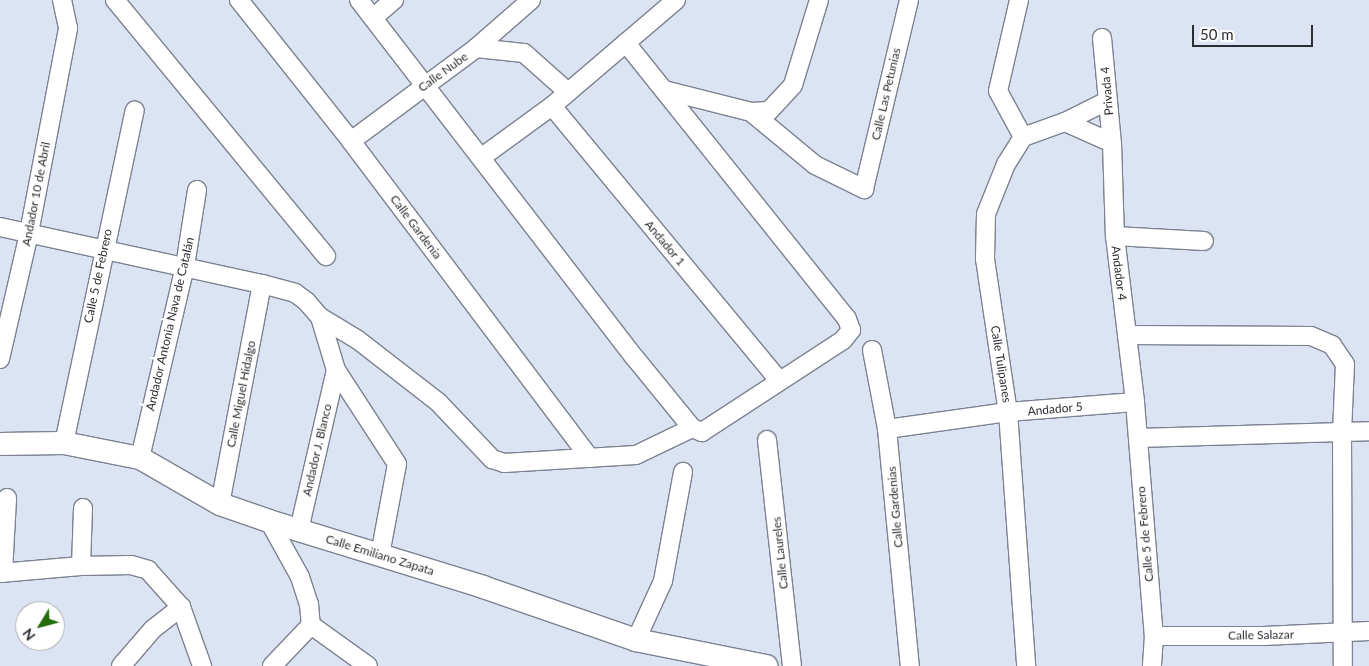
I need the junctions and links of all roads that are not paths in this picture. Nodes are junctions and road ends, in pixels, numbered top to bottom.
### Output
1 (62, 0) edge
2 (115, 0) edge
3 (239, 0) edge
4 (359, 0) edge
5 (394, 0) edge
6 (532, 0) edge
7 (676, 0) edge
8 (818, 0) edge
9 (909, 0) edge
10 (1019, 0) edge
11 (373, 18) junction
12 (1102, 38) dead end
13 (626, 43) junction
14 (476, 48) junction
15 (424, 85) junction
16 (664, 90) junction
17 (568, 92) junction
18 (1107, 102) junction
19 (552, 106) junction
20 (136, 110) dead end
21 (750, 112) junction
22 (1065, 122) junction
23 (1023, 137) junction
24 (351, 141) junction
25 (1112, 142) junction
26 (482, 156) junction
27 (197, 190) dead end
28 (0, 227) edge
29 (29, 233) junction
30 (1114, 236) junction
31 (1204, 241) dead end
32 (103, 249) junction
33 (326, 256) dead end
34 (185, 266) junction
35 (262, 284) junction
36 (320, 317) junction
37 (1127, 335) junction
38 (872, 350) dead end
39 (0, 359) edge
40 (336, 370) junction
41 (778, 379) junction
42 (1134, 402) junction
43 (1008, 412) junction
44 (692, 428) junction
45 (887, 429) junction
46 (1369, 431) edge
47 (1342, 432) junction
48 (1138, 438) junction
49 (767, 440) dead end
50 (64, 443) junction
51 (0, 444) edge
52 (140, 458) junction
53 (590, 458) junction
54 (683, 472) dead end
55 (7, 498) dead end
56 (220, 504) junction
57 (83, 508) dead end
58 (269, 521) junction
59 (299, 530) junction
60 (380, 554) junction
61 (81, 566) junction
62 (2, 573) edge
63 (181, 608) junction
64 (311, 625) junction
65 (1369, 631) edge
66 (1343, 632) junction
67 (1154, 636) junction
68 (636, 640) junction
69 (121, 666) edge
70 (202, 666) edge
71 (272, 666) edge
72 (368, 666) edge
73 (766, 666) edge
74 (792, 666) edge
75 (910, 666) edge
76 (1026, 666) edge
77 (1152, 666) edge
78 (1343, 666) edge

1 - 29 street, Andador 10 de Abril
2 - 33 street
3 - 24 street, Calle Gardenia
4 - 11 street
5 - 11 street
6 - 14 street, Calle Nube
7 - 13 street
8 - 21 street
9 - 21 street, Calle Las Petunias
10 - 23 street
11 - 15 street
12 - 18 street, Privada 4
13 - 16 street
13 - 17 street
14 - 15 street, Calle Nube
14 - 17 street
15 - 24 street, Calle Nube
15 - 26 street
16 - 21 street
16 - 41 street
17 - 19 street
18 - 22 street
18 - 25 street, Privada 4
19 - 26 street
19 - 41 street, Andador 1
20 - 32 street, Calle 5 de Febrero
22 - 23 street
22 - 25 street
23 - 43 street, Calle Tulipanes
24 - 53 street, Calle Gardenia
25 - 30 street, Andador 4
26 - 44 street
27 - 34 street, Andador Antonia Nava de Catalán
28 - 29 street
29 - 32 street
29 - 39 street, Andador 10 de Abril
30 - 31 street
30 - 37 street, Andador 4
32 - 34 street
32 - 50 street, Calle 5 de Febrero
34 - 35 street
34 - 52 street, Andador Antonia Nava de Catalán
35 - 36 street
35 - 56 street, Calle Miguel Hidalgo
36 - 40 street
36 - 53 street
37 - 42 street, Andador 4
37 - 47 street
38 - 45 street, Calle Gardenias
40 - 59 street, Andador J. Blanco
40 - 60 street
41 - 44 street
42 - 43 street, Andador 5
42 - 48 street, Calle 5 de Febrero
43 - 45 street, Andador 5
43 - 76 street, Calle Tulipanes
44 - 53 street
45 - 75 street, Calle Gardenias
46 - 47 street
47 - 48 street
47 - 66 street
48 - 67 street, Calle 5 de Febrero
49 - 74 street, Calle Laureles
50 - 51 street, Calle Emiliano Zapata
50 - 52 street, Calle Emiliano Zapata
52 - 56 street, Calle Emiliano Zapata
54 - 68 street
55 - 62 street
56 - 58 street, Calle Emiliano Zapata
57 - 61 street
58 - 59 street, Calle Emiliano Zapata
58 - 64 street
59 - 60 street, Calle Emiliano Zapata
60 - 68 street, Calle Emiliano Zapata
61 - 62 street
61 - 63 street
63 - 69 street
63 - 70 street
64 - 71 street
64 - 72 street
65 - 66 street, Calle Salazar
66 - 67 street, Calle Salazar
66 - 78 street
67 - 77 street, Calle 5 de Febrero
68 - 73 street, Calle Emiliano Zapata

